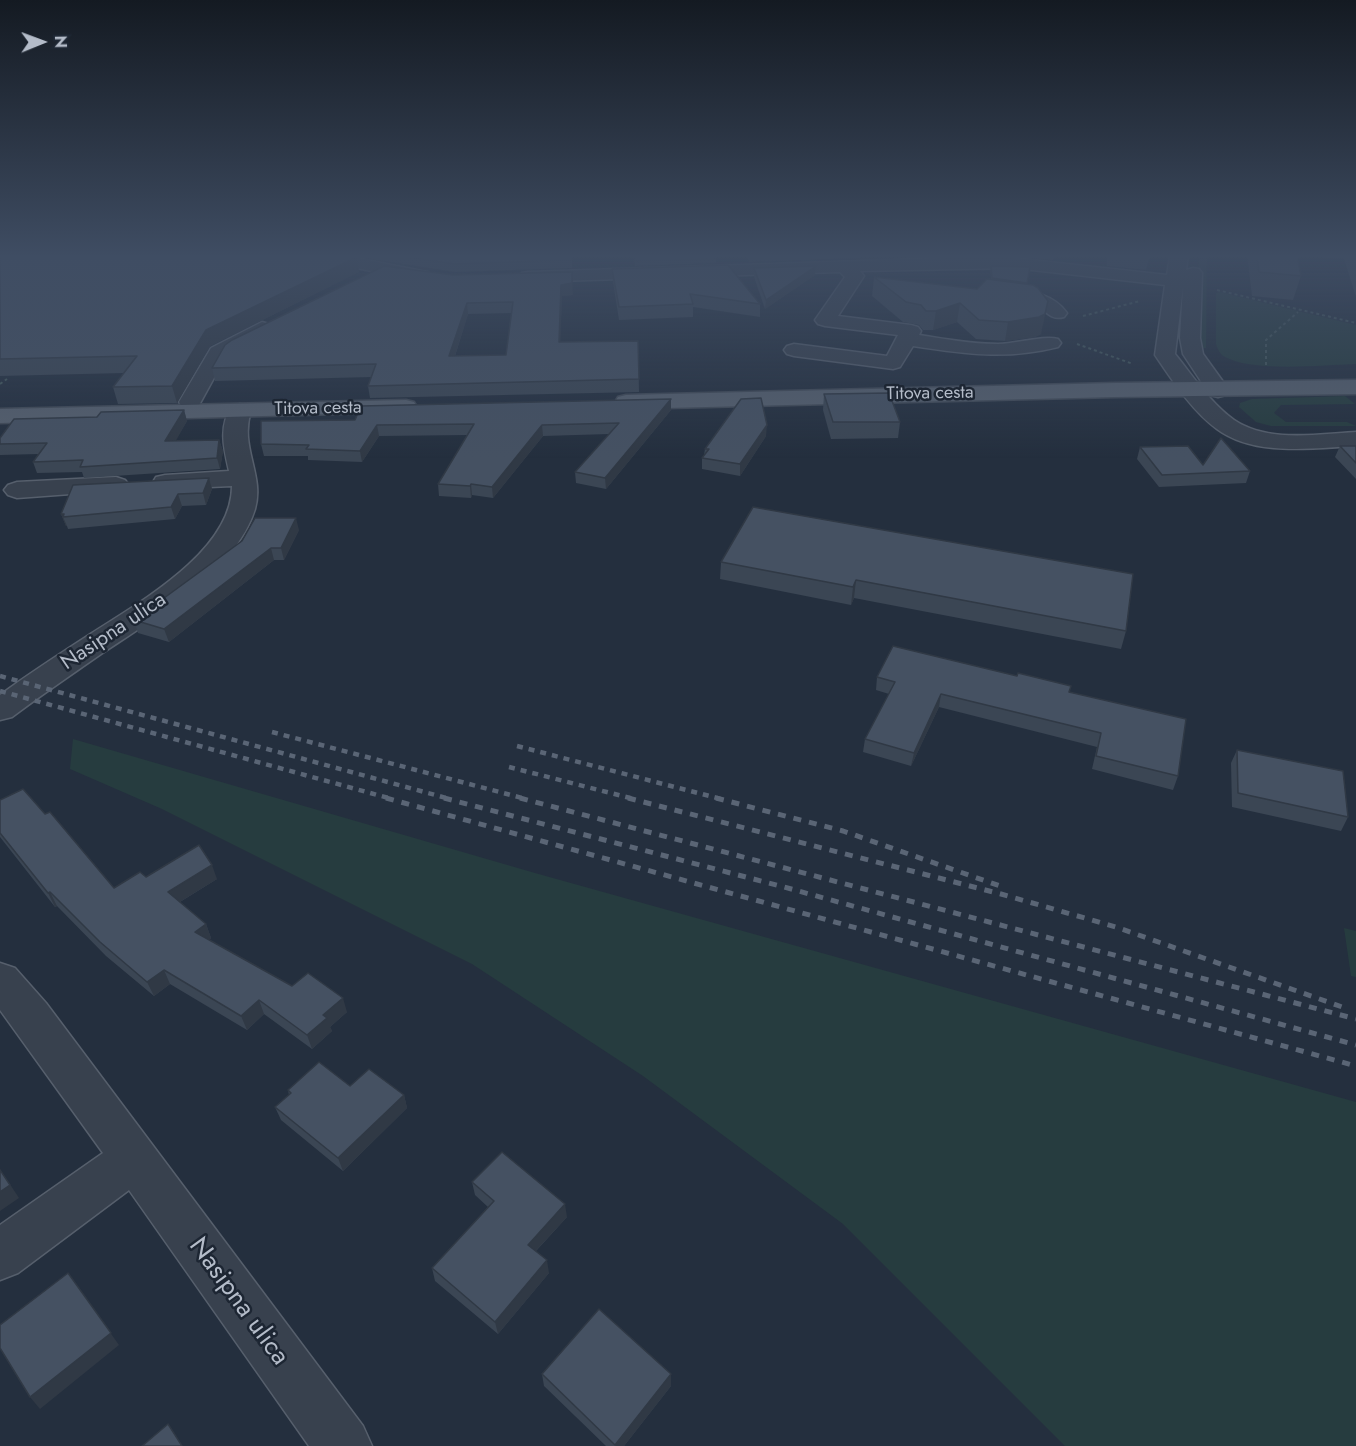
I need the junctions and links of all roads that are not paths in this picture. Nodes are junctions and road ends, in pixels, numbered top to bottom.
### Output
1 (273, 323) edge
2 (852, 323) edge
3 (1167, 323) edge
4 (1191, 323) edge
5 (808, 334) dead end
6 (904, 343) junction
7 (1051, 343) dead end
8 (794, 350) dead end
9 (1356, 376) edge
10 (1356, 387) edge
11 (1203, 388) junction
12 (608, 397) edge
13 (190, 402) junction
14 (0, 405) edge
15 (240, 411) junction
16 (0, 416) edge
17 (1356, 439) edge
18 (244, 478) junction
19 (17, 490) dead end
20 (0, 710) edge
21 (0, 980) edge
22 (134, 1158) junction
23 (0, 1255) edge
24 (343, 1446) edge

1 - 13 street
2 - 6 street
3 - 11 street
4 - 11 street
5 - 6 street
6 - 7 street
6 - 8 street
9 - 11 main road, Titova cesta
10 - 11 main road, Titova cesta
11 - 12 main road, Titova cesta
11 - 17 street
13 - 14 main road, Titova cesta
13 - 15 main road, Titova cesta
15 - 16 main road, Titova cesta
15 - 18 street, Nasipna ulica
18 - 19 street
18 - 20 street, Nasipna ulica
21 - 22 street, Nasipna ulica
22 - 23 street
22 - 24 street, Nasipna ulica

